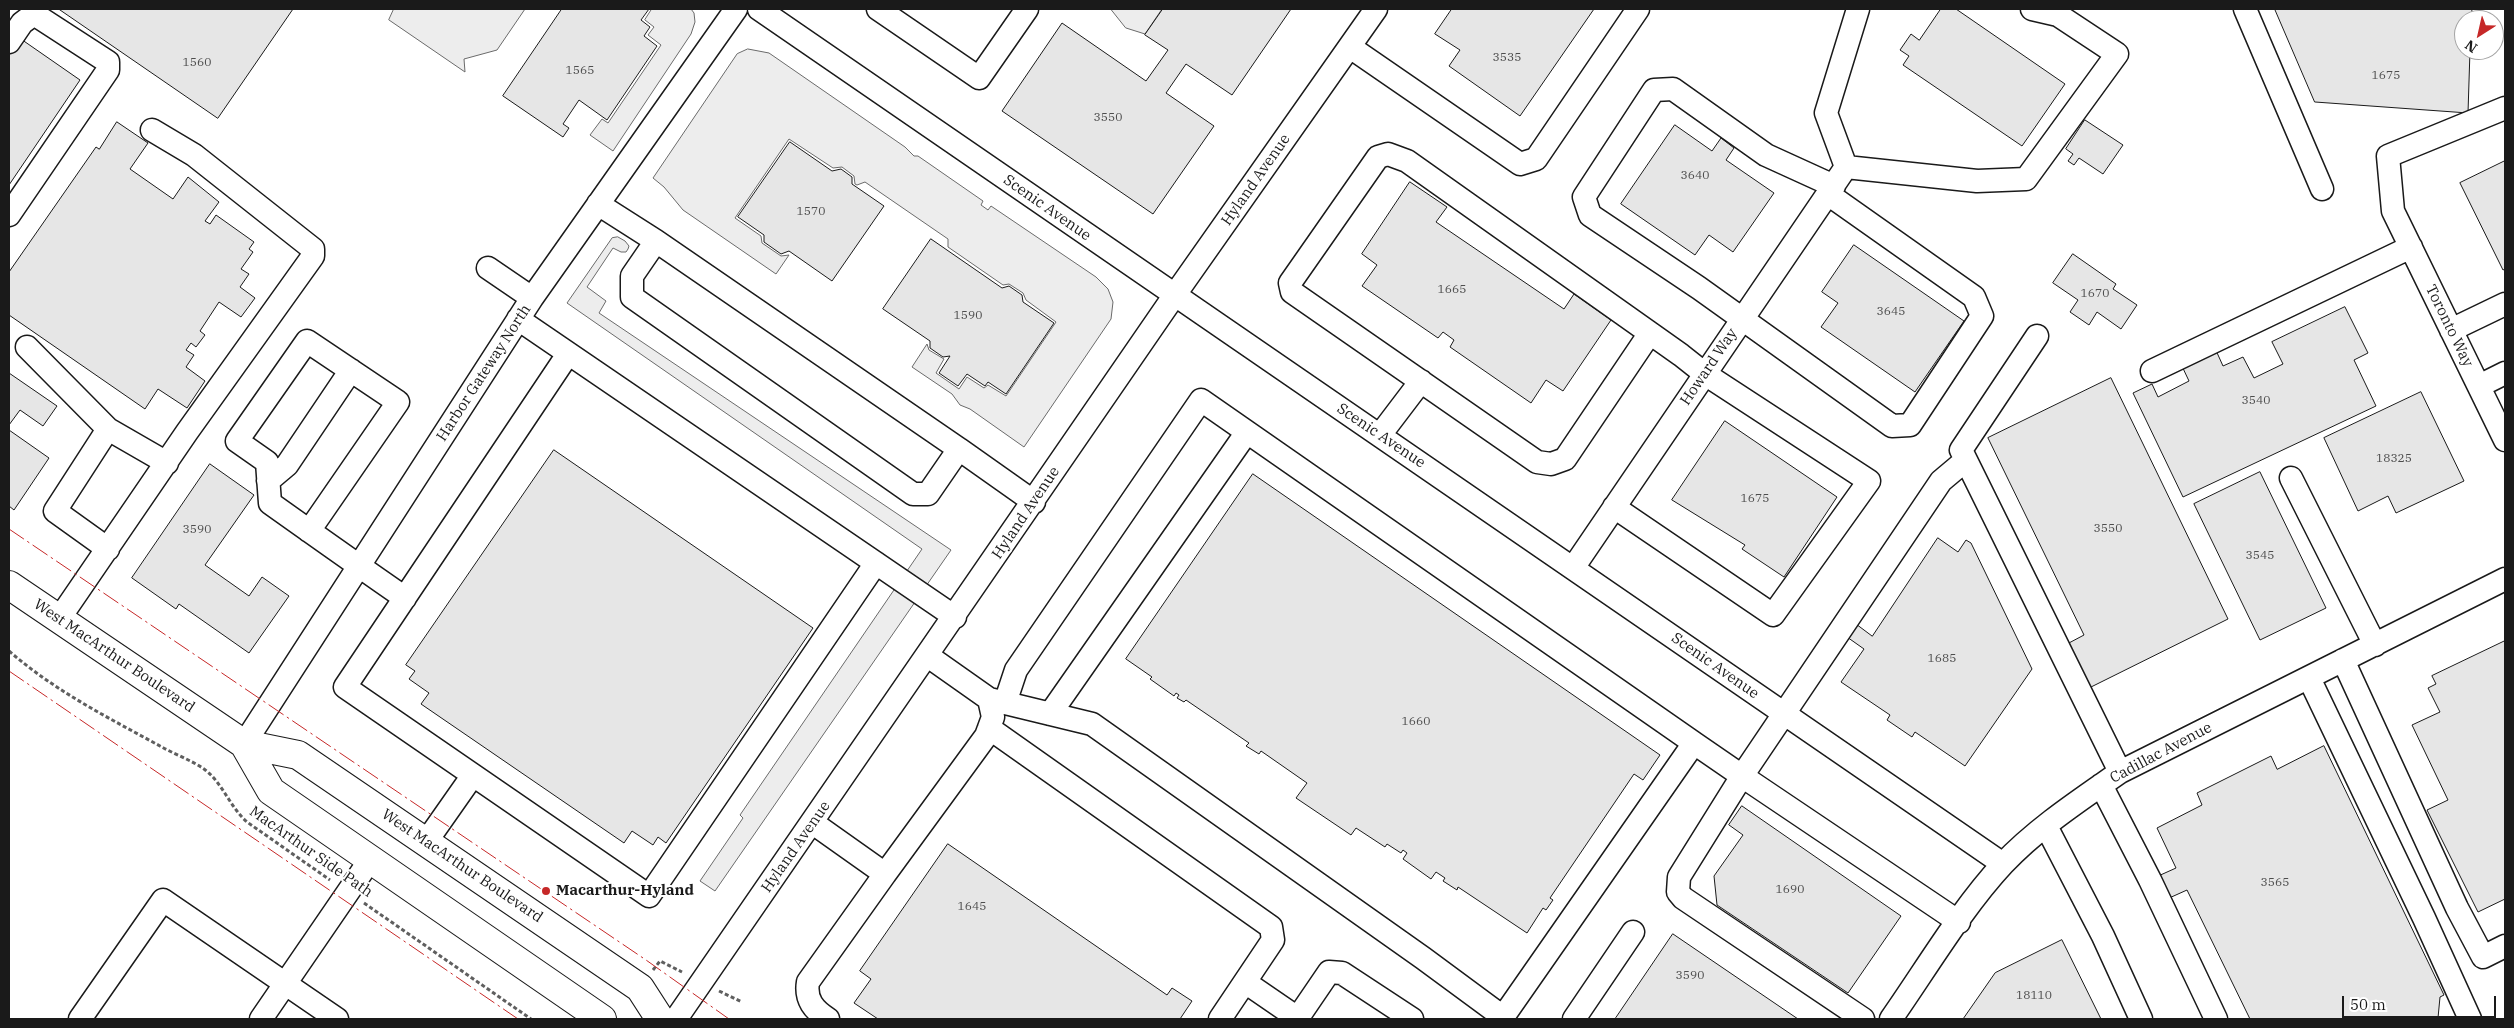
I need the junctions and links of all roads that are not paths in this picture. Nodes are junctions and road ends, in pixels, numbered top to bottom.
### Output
1 (736, 9) edge
2 (759, 9) edge
3 (878, 9) edge
4 (1027, 9) edge
5 (1376, 9) edge
6 (1638, 9) edge
7 (1858, 9) edge
8 (2032, 9) edge
9 (2245, 9) edge
10 (9, 42) edge
11 (1350, 46) junction
12 (2505, 108) edge
13 (152, 130) dead end
14 (1846, 167) junction
15 (1831, 190) junction
16 (2322, 190) dead end
17 (598, 204) junction
18 (9, 215) edge
19 (656, 241) junction
20 (2411, 247) junction
21 (488, 268) dead end
22 (1174, 296) junction
23 (532, 298) junction
24 (2505, 304) edge
25 (1742, 319) junction
26 (518, 320) junction
27 (2451, 330) junction
28 (1650, 333) junction
29 (2037, 336) dead end
30 (27, 347) dead end
31 (568, 354) junction
32 (351, 370) junction
33 (2152, 371) dead end
34 (2505, 373) edge
35 (1705, 374) junction
36 (1421, 381) junction
37 (2479, 386) junction
38 (108, 429) junction
39 (1247, 432) junction
40 (1380, 435) junction
41 (2505, 440) edge
42 (958, 448) junction
43 (1966, 460) junction
44 (167, 463) junction
45 (2291, 478) dead end
46 (268, 480) junction
47 (1034, 502) junction
48 (1614, 507) junction
49 (310, 531) junction
50 (108, 549) junction
51 (876, 563) junction
52 (359, 566) junction
53 (1573, 568) junction
54 (2505, 579) edge
55 (9, 585) edge
56 (405, 598) junction
57 (955, 617) junction
58 (60, 620) junction
59 (2374, 645) junction
60 (928, 656) junction
61 (2342, 660) junction
62 (2309, 678) junction
63 (997, 701) junction
64 (1050, 714) junction
65 (1785, 714) junction
66 (989, 728) junction
67 (1694, 742) junction
68 (244, 744) junction
69 (2120, 772) junction
70 (473, 775) junction
71 (1742, 776) junction
72 (2101, 785) junction
73 (813, 823) junction
74 (2046, 826) junction
75 (426, 842) junction
76 (370, 860) junction
77 (2003, 864) junction
78 (885, 874) junction
79 (1959, 922) junction
80 (1632, 932) dead end
81 (2505, 946) edge
82 (1245, 982) junction
83 (286, 984) junction
84 (80, 1019) edge
85 (262, 1019) edge
86 (337, 1019) edge
87 (602, 1019) edge
88 (660, 1019) edge
89 (676, 1019) edge
90 (828, 1019) edge
91 (1220, 1019) edge
92 (1298, 1019) edge
93 (1412, 1019) edge
94 (1574, 1019) edge
95 (1863, 1019) edge
96 (1891, 1019) edge
97 (2141, 1019) edge
98 (2216, 1019) edge
99 (2470, 1019) edge

1 - 17 street, Harbor Gateway North
2 - 22 street, Scenic Avenue
3 - 4 street
5 - 11 street, Hyland Avenue
6 - 11 street
7 - 14 street
8 - 14 street
9 - 16 street
10 - 18 street
11 - 22 street, Hyland Avenue
12 - 20 street, Toronto Way
13 - 44 street
14 - 15 street, Howard Way
15 - 25 street, Howard Way
15 - 25 street
15 - 25 street
17 - 19 street
17 - 23 street, Harbor Gateway North
19 - 42 street
19 - 42 street
20 - 27 street, Toronto Way
20 - 33 street
21 - 23 street
22 - 40 street, Scenic Avenue
22 - 47 street, Hyland Avenue
23 - 26 street, Harbor Gateway North
24 - 27 street
25 - 35 street, Howard Way
26 - 31 street
26 - 52 street, Harbor Gateway North
27 - 37 street, Toronto Way
28 - 35 street
28 - 36 street
28 - 36 street
29 - 43 street
30 - 38 street
31 - 51 street
31 - 56 street
32 - 46 street
32 - 46 street
32 - 49 street
34 - 37 street
35 - 48 street, Howard Way
35 - 48 street
36 - 40 street
37 - 41 street, Toronto Way
38 - 44 street
38 - 50 street
39 - 63 street
39 - 64 street
39 - 67 street
40 - 53 street, Scenic Avenue
42 - 47 street
43 - 65 street
43 - 69 street
44 - 50 street
45 - 59 street
46 - 49 street
47 - 57 street, Hyland Avenue
48 - 53 street, Howard Way
49 - 52 street
50 - 58 street
51 - 57 street
51 - 70 street
52 - 56 street
52 - 68 street, Harbor Gateway North
53 - 65 street, Scenic Avenue
54 - 59 street, Cadillac Avenue
55 - 58 main road, West MacArthur Boulevard
56 - 70 street
57 - 60 street, Hyland Avenue
58 - 68 main road, West MacArthur Boulevard
59 - 61 street, Cadillac Avenue
60 - 63 street
60 - 73 street, Hyland Avenue
61 - 62 street, Cadillac Avenue
61 - 81 street
62 - 69 street, Cadillac Avenue
62 - 99 street
63 - 64 street
63 - 66 street
64 - 67 street
65 - 71 street
65 - 77 street, Scenic Avenue
66 - 78 street
66 - 82 street
67 - 71 street
68 - 75 main road, West MacArthur Boulevard
68 - 76 main road, West MacArthur Boulevard
69 - 72 street, Cadillac Avenue
70 - 75 street
71 - 79 street
71 - 95 street
72 - 74 street, Cadillac Avenue
72 - 98 street
73 - 78 street
73 - 89 street, Hyland Avenue
74 - 77 street, Cadillac Avenue
74 - 97 street
75 - 88 main road, West MacArthur Boulevard
76 - 83 street
76 - 87 main road, West MacArthur Boulevard
77 - 79 street, Cadillac Avenue
78 - 90 street
79 - 96 street, Cadillac Avenue
80 - 94 street
82 - 91 street
82 - 92 street
83 - 84 street
83 - 85 street
83 - 86 street
92 - 93 street

